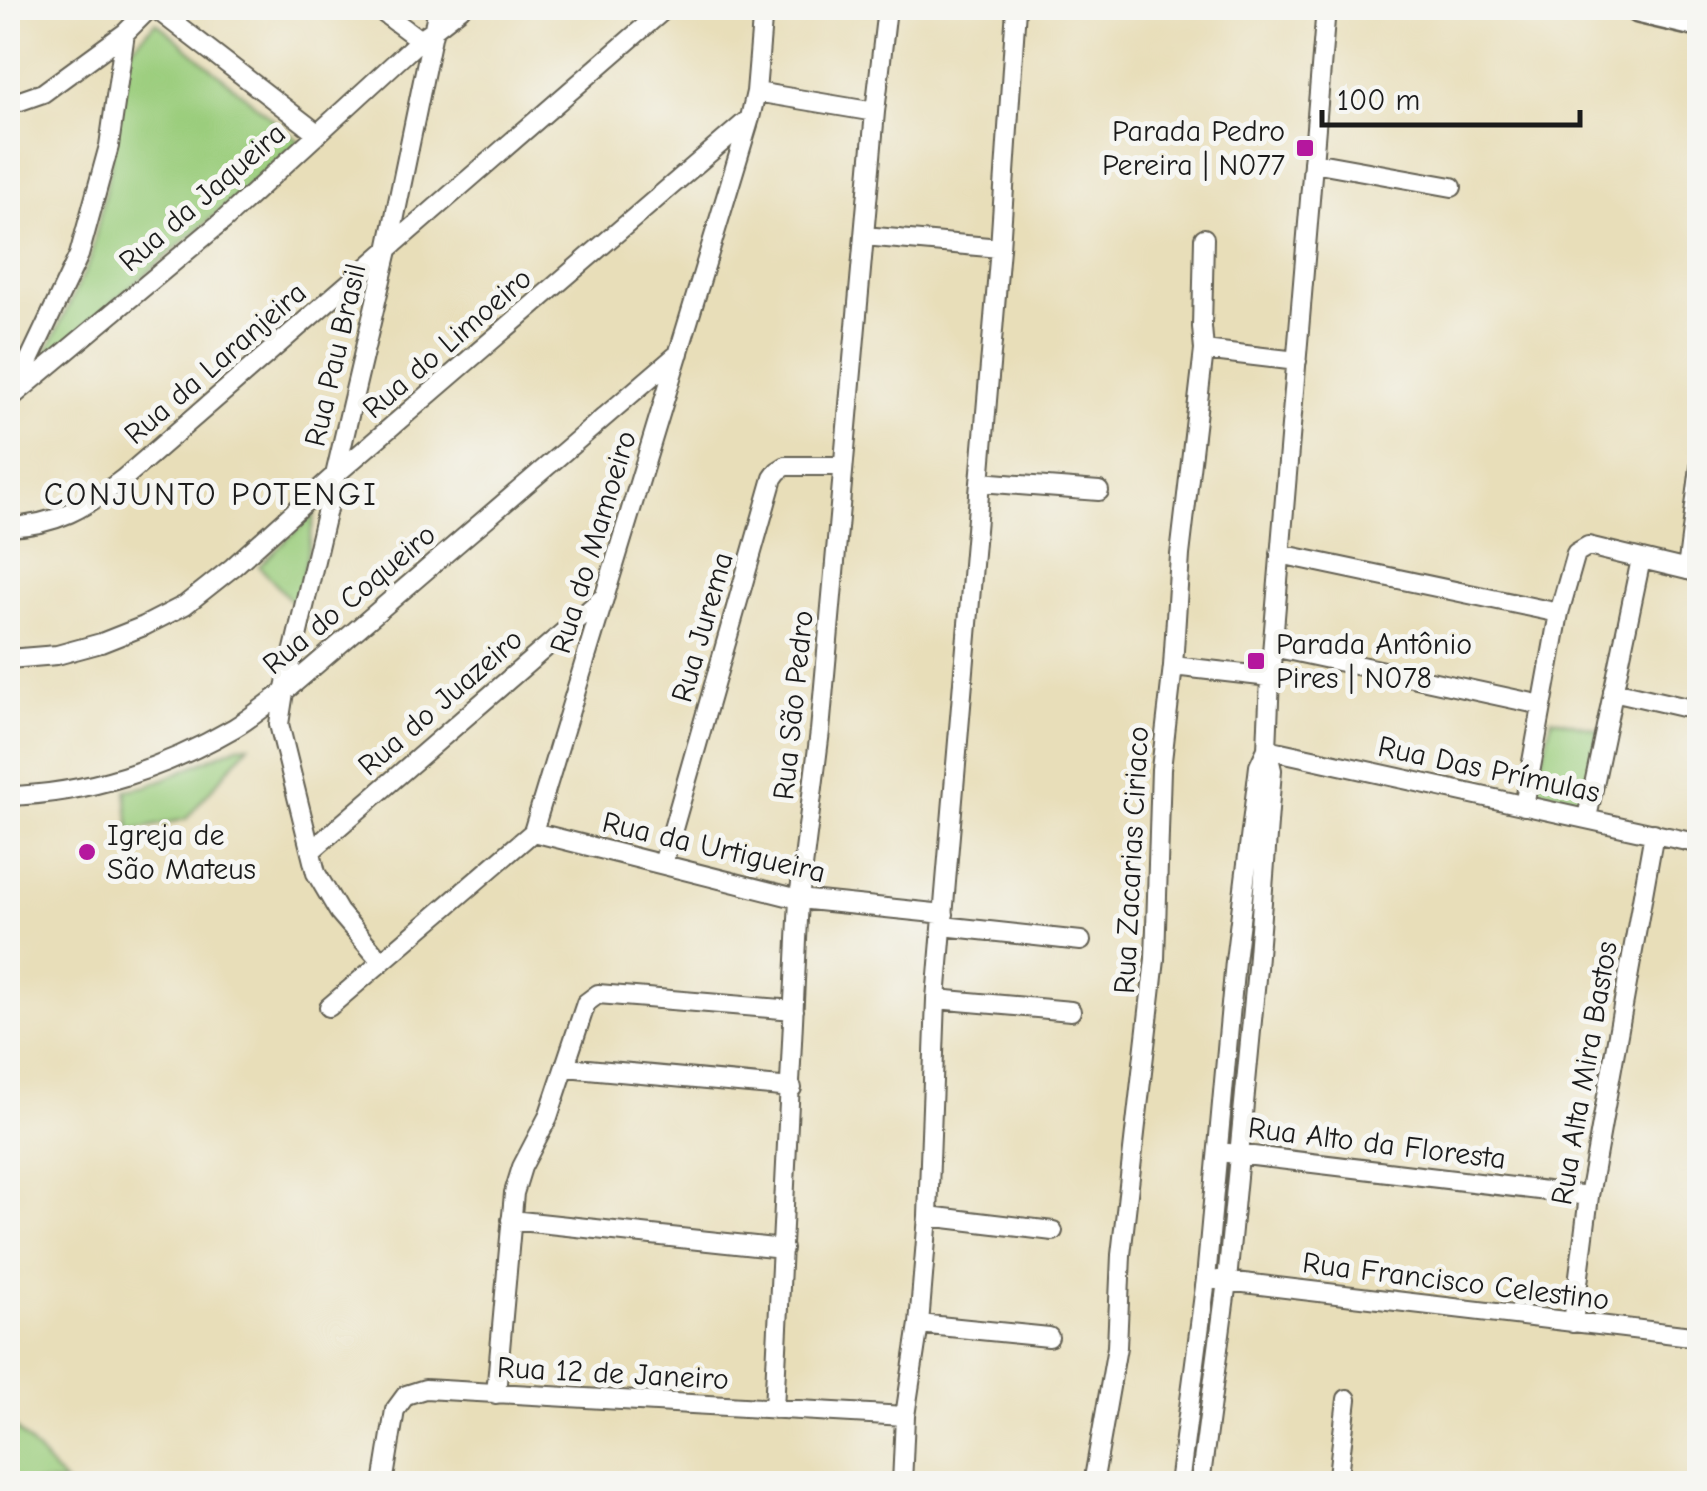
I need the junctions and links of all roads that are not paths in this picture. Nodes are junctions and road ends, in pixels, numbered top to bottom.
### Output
1 (152, 8) edge
2 (377, 8) edge
3 (438, 8) edge
4 (461, 8) edge
5 (666, 8) edge
6 (763, 8) edge
7 (886, 8) edge
8 (1016, 8) edge
9 (1326, 8) edge
10 (1640, 8) edge
11 (1700, 22) edge
12 (125, 32) junction
13 (426, 36) junction
14 (756, 92) junction
15 (8, 101) edge
16 (875, 112) junction
17 (750, 118) junction
18 (317, 132) junction
19 (1314, 162) junction
20 (1452, 188) dead end
21 (864, 236) junction
22 (1204, 238) dead end
23 (1000, 248) junction
24 (388, 250) junction
25 (1204, 350) junction
26 (679, 353) junction
27 (1297, 361) junction
28 (10, 397) edge
29 (843, 466) junction
30 (1700, 467) edge
31 (334, 476) junction
32 (980, 482) junction
33 (1099, 490) dead end
34 (8, 527) edge
35 (1280, 554) junction
36 (1640, 560) junction
37 (1693, 572) edge
38 (606, 594) junction
39 (1559, 613) junction
40 (1273, 647) junction
41 (8, 659) edge
42 (1173, 666) junction
43 (1270, 676) junction
44 (1613, 691) junction
45 (284, 692) junction
46 (1542, 705) junction
47 (1700, 711) edge
48 (1267, 749) junction
49 (8, 796) edge
50 (1524, 806) junction
51 (1588, 818) junction
52 (533, 832) junction
53 (1654, 832) junction
54 (1700, 844) edge
55 (310, 851) junction
56 (663, 864) junction
57 (799, 899) junction
58 (943, 920) junction
59 (1080, 941) dead end
60 (382, 960) junction
61 (1234, 961) junction
62 (1258, 963) junction
63 (936, 998) junction
64 (330, 1007) dead end
65 (794, 1010) junction
66 (1071, 1011) dead end
67 (566, 1067) junction
68 (792, 1088) junction
69 (1218, 1152) junction
70 (1240, 1155) junction
71 (1589, 1196) junction
72 (928, 1216) junction
73 (510, 1220) junction
74 (1054, 1231) dead end
75 (783, 1248) junction
76 (1206, 1279) junction
77 (1227, 1281) junction
78 (1573, 1323) junction
79 (918, 1324) junction
80 (1700, 1337) edge
81 (1049, 1338) dead end
82 (496, 1394) junction
83 (1347, 1400) dead end
84 (774, 1409) junction
85 (905, 1416) junction
86 (384, 1478) dead end
87 (902, 1484) edge
88 (1093, 1484) edge
89 (1179, 1484) edge
90 (1200, 1484) edge
91 (1336, 1484) edge

1 - 12 street
1 - 18 street
2 - 13 street
3 - 13 street, Rua Pau Brasil
4 - 13 street, Rua da Jaqueira
5 - 24 street, Rua da Laranjeira
6 - 14 street, Rua do Mamoeiro
7 - 16 street, Rua São Pedro
8 - 23 street
9 - 19 street
10 - 11 main road
12 - 15 street
12 - 28 street
13 - 18 street, Rua da Jaqueira
13 - 24 street, Rua Pau Brasil
14 - 16 street
14 - 17 street, Rua do Mamoeiro
16 - 21 street, Rua São Pedro
17 - 26 street, Rua do Mamoeiro
17 - 31 street, Rua do Limoeiro
18 - 28 street, Rua da Jaqueira
19 - 20 street
19 - 27 street
21 - 23 street
21 - 29 street, Rua São Pedro
22 - 25 street, Rua Zacarias Ciriaco
23 - 32 street
24 - 31 street, Rua Pau Brasil
24 - 34 street, Rua da Laranjeira
25 - 27 street
25 - 42 street, Rua Zacarias Ciriaco
26 - 38 street, Rua do Mamoeiro
26 - 45 street, Rua do Coqueiro
27 - 35 street
29 - 56 street, Rua Jurema
29 - 57 street, Rua São Pedro
30 - 37 street
31 - 41 street, Rua do Limoeiro
31 - 45 street, Rua Pau Brasil
32 - 33 street
32 - 58 street
35 - 39 street
35 - 40 street
36 - 37 street
36 - 39 street
36 - 44 street
38 - 52 street, Rua do Mamoeiro
38 - 55 street, Rua do Juazeiro
39 - 46 street
40 - 43 street
40 - 46 street
42 - 43 street
42 - 88 street, Rua Zacarias Ciriaco
43 - 48 street
44 - 47 street
44 - 51 street
45 - 49 street, Rua do Coqueiro
45 - 55 street, Rua Pau Brasil
46 - 50 street
48 - 50 street, Rua Das Prímulas
48 - 61 street
48 - 62 street
50 - 51 street, Rua Das Prímulas
51 - 53 street, Rua Das Prímulas
52 - 56 street, Rua da Urtigueira
52 - 60 street
53 - 54 street, Rua Das Prímulas
53 - 71 street, Rua Alta Mira Bastos
55 - 60 street, Rua Pau Brasil
56 - 57 street, Rua da Urtigueira
57 - 58 street, Rua da Urtigueira
57 - 65 street, Rua São Pedro
58 - 59 street, Rua da Urtigueira
58 - 63 street
60 - 64 street
61 - 62 street
61 - 69 street
62 - 70 street
63 - 66 street
63 - 72 street
65 - 67 street
65 - 68 street, Rua São Pedro
67 - 68 street
67 - 73 street
68 - 75 street, Rua São Pedro
69 - 70 street, Rua Alto da Floresta
69 - 76 street
70 - 71 street, Rua Alto da Floresta
70 - 77 street
71 - 78 street, Rua Alta Mira Bastos
72 - 74 street
72 - 79 street
73 - 75 street
73 - 82 street
75 - 84 street, Rua São Pedro
76 - 77 street, Rua Francisco Celestino
76 - 89 street
77 - 78 street, Rua Francisco Celestino
77 - 90 street
78 - 80 street, Rua Francisco Celestino
79 - 81 street
79 - 85 street
82 - 84 street, Rua 12 de Janeiro
82 - 86 street, Rua 12 de Janeiro
83 - 91 street
84 - 85 street, Rua 12 de Janeiro
85 - 87 street

